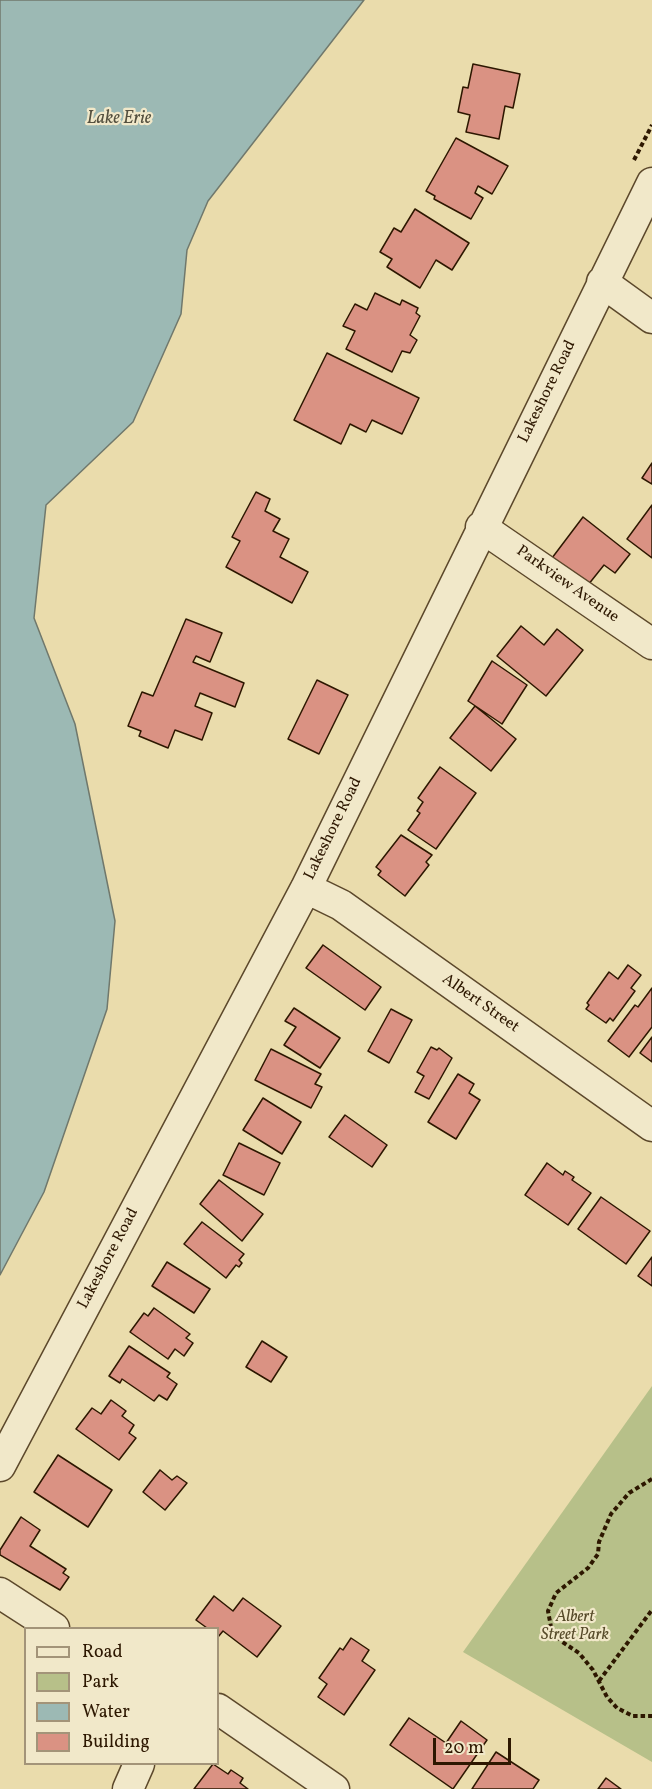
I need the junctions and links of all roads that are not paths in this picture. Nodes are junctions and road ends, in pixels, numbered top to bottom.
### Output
1 (652, 183) edge
2 (602, 282) junction
3 (652, 318) edge
4 (481, 527) junction
5 (652, 644) edge
6 (306, 888) junction
7 (652, 1126) edge
8 (0, 1466) edge
9 (0, 1593) edge
10 (51, 1627) edge
11 (219, 1710) edge
12 (139, 1765) edge
13 (128, 1789) edge
14 (334, 1789) edge

1 - 2 street, Lakeshore Road
2 - 3 street
2 - 4 street, Lakeshore Road
4 - 5 street, Parkview Avenue
4 - 6 street, Lakeshore Road
6 - 7 street, Albert Street
6 - 8 street, Lakeshore Road
9 - 10 street
11 - 14 street
12 - 13 street

